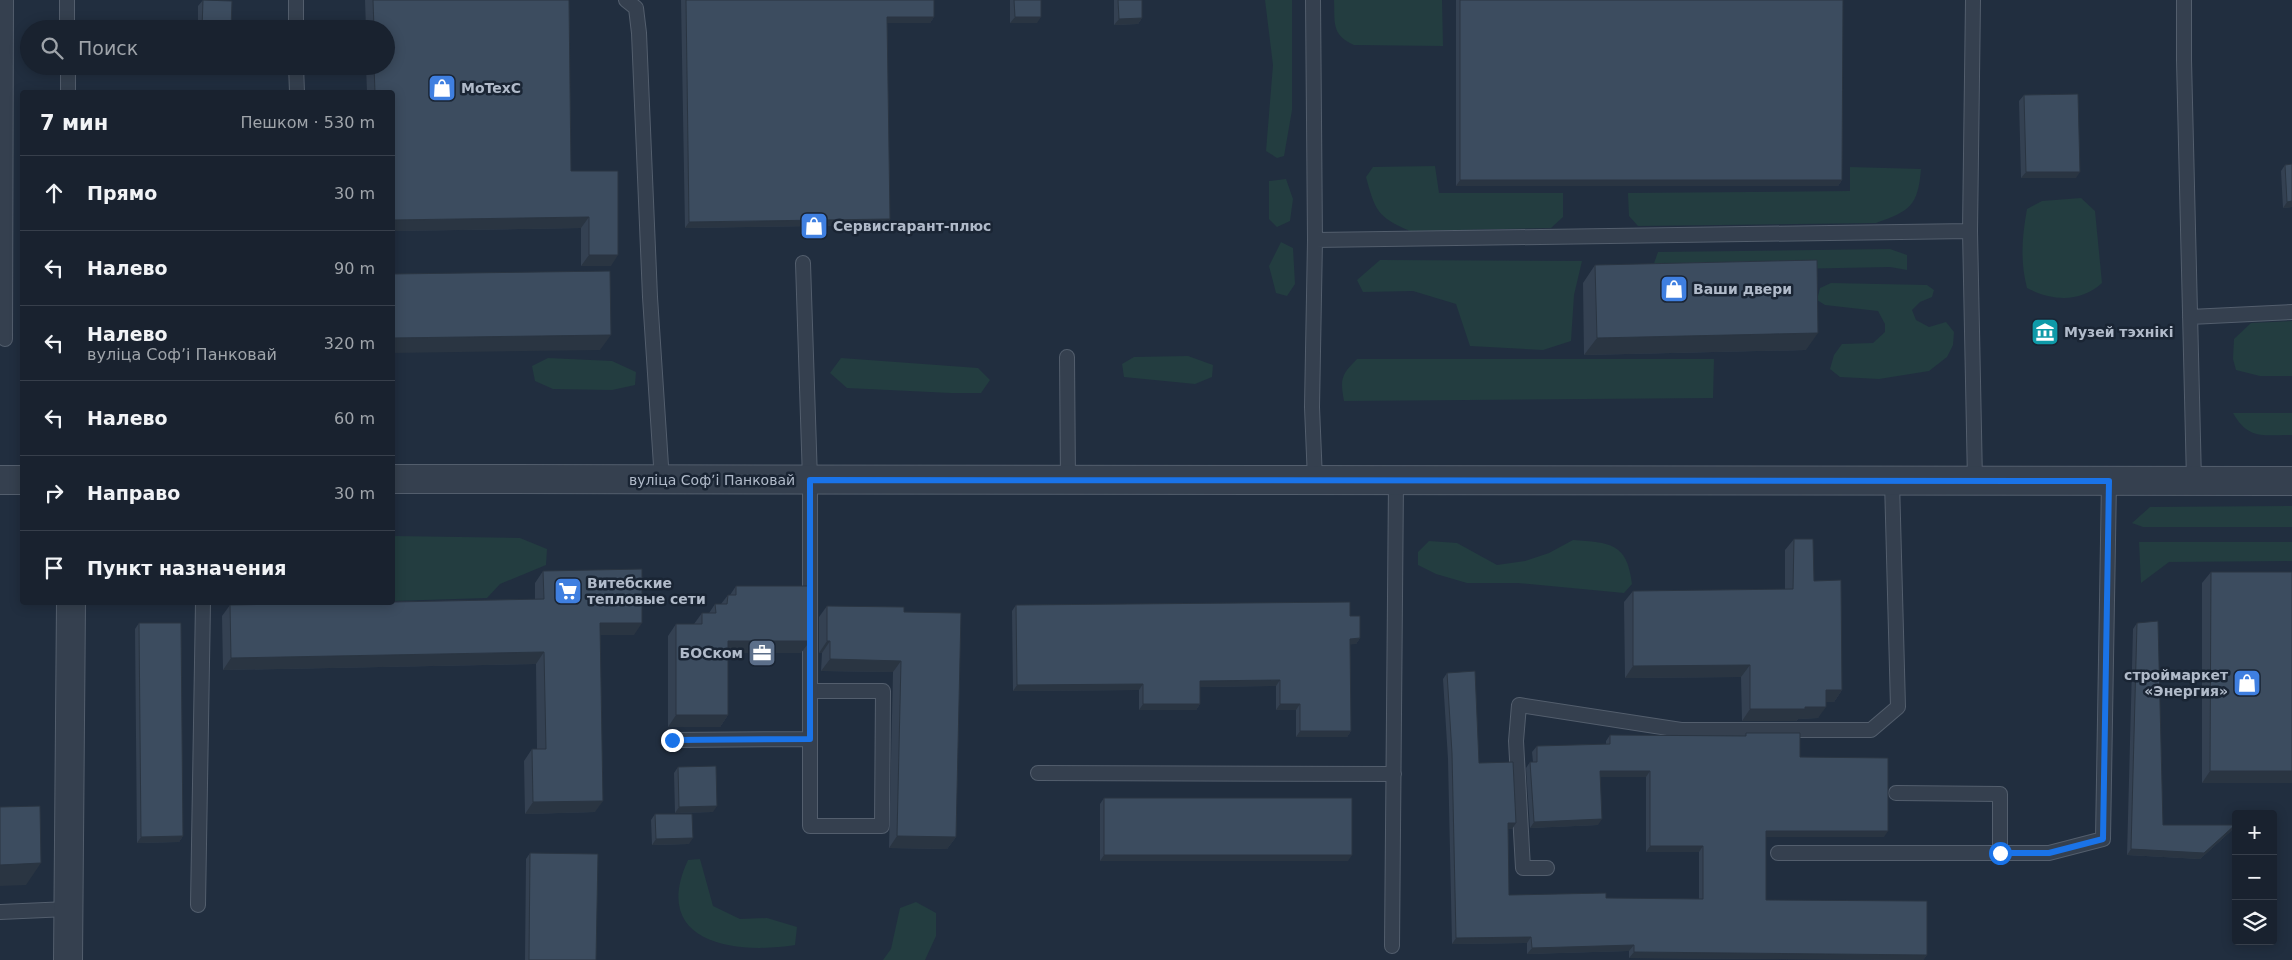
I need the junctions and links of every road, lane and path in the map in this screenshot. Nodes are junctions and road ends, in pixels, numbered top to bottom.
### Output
1 (6, 0) edge
2 (67, 0) edge
3 (296, 0) edge
4 (1313, 0) edge
5 (1973, 0) edge
6 (2184, 0) edge
7 (633, 3) edge
8 (67, 20) edge
9 (296, 20) edge
10 (68, 75) edge
11 (296, 75) edge
12 (68, 90) edge
13 (297, 90) edge
14 (1970, 231) junction
15 (1315, 240) junction
16 (803, 263) dead end
17 (2292, 312) edge
18 (2190, 317) junction
19 (5, 340) dead end
20 (1067, 357) dead end
21 (395, 478) edge
22 (0, 480) edge
23 (20, 480) edge
24 (662, 480) junction
25 (810, 480) junction
26 (1068, 480) junction
27 (1315, 480) junction
28 (1396, 481) junction
29 (1892, 481) junction
30 (1975, 481) junction
31 (2109, 481) junction
32 (2194, 481) junction
33 (2292, 481) edge
34 (71, 605) edge
35 (203, 605) edge
36 (810, 691) junction
37 (810, 739) junction
38 (672, 740) dead end
39 (1038, 774) dead end
40 (1394, 774) junction
41 (1896, 793) dead end
42 (1778, 853) dead end
43 (2000, 853) junction
44 (1547, 868) dead end
45 (198, 905) dead end
46 (68, 909) junction
47 (0, 912) edge
48 (1392, 946) dead end
49 (68, 960) edge

1 - 19 lane
2 - 8 lane
3 - 9 lane
4 - 15 lane
5 - 14 lane
6 - 18 lane
7 - 24 lane
10 - 12 lane
11 - 13 lane
14 - 15 lane
14 - 30 lane
15 - 27 lane
16 - 25 lane
17 - 18 lane
18 - 32 lane
20 - 26 lane
21 - 24 street, вуліца Софʼі Панковай
22 - 23 street
24 - 25 street, вуліца Софʼі Панковай
25 - 26 street, вуліца Софʼі Панковай
25 - 36 lane
26 - 27 street, вуліца Софʼі Панковай
27 - 28 street, вуліца Софʼі Панковай
28 - 29 street, вуліца Софʼі Панковай
28 - 40 lane
29 - 30 street, вуліца Софʼі Панковай
29 - 44 lane
30 - 31 street, вуліца Софʼі Панковай
31 - 32 street, вуліца Софʼі Панковай
31 - 43 lane
32 - 33 street, вуліца Софʼі Панковай
34 - 46 street
35 - 45 lane
36 - 37 lane
36 - 37 lane
37 - 38 lane
39 - 40 lane
40 - 48 lane
41 - 43 lane
42 - 43 lane
46 - 47 lane
46 - 49 street

